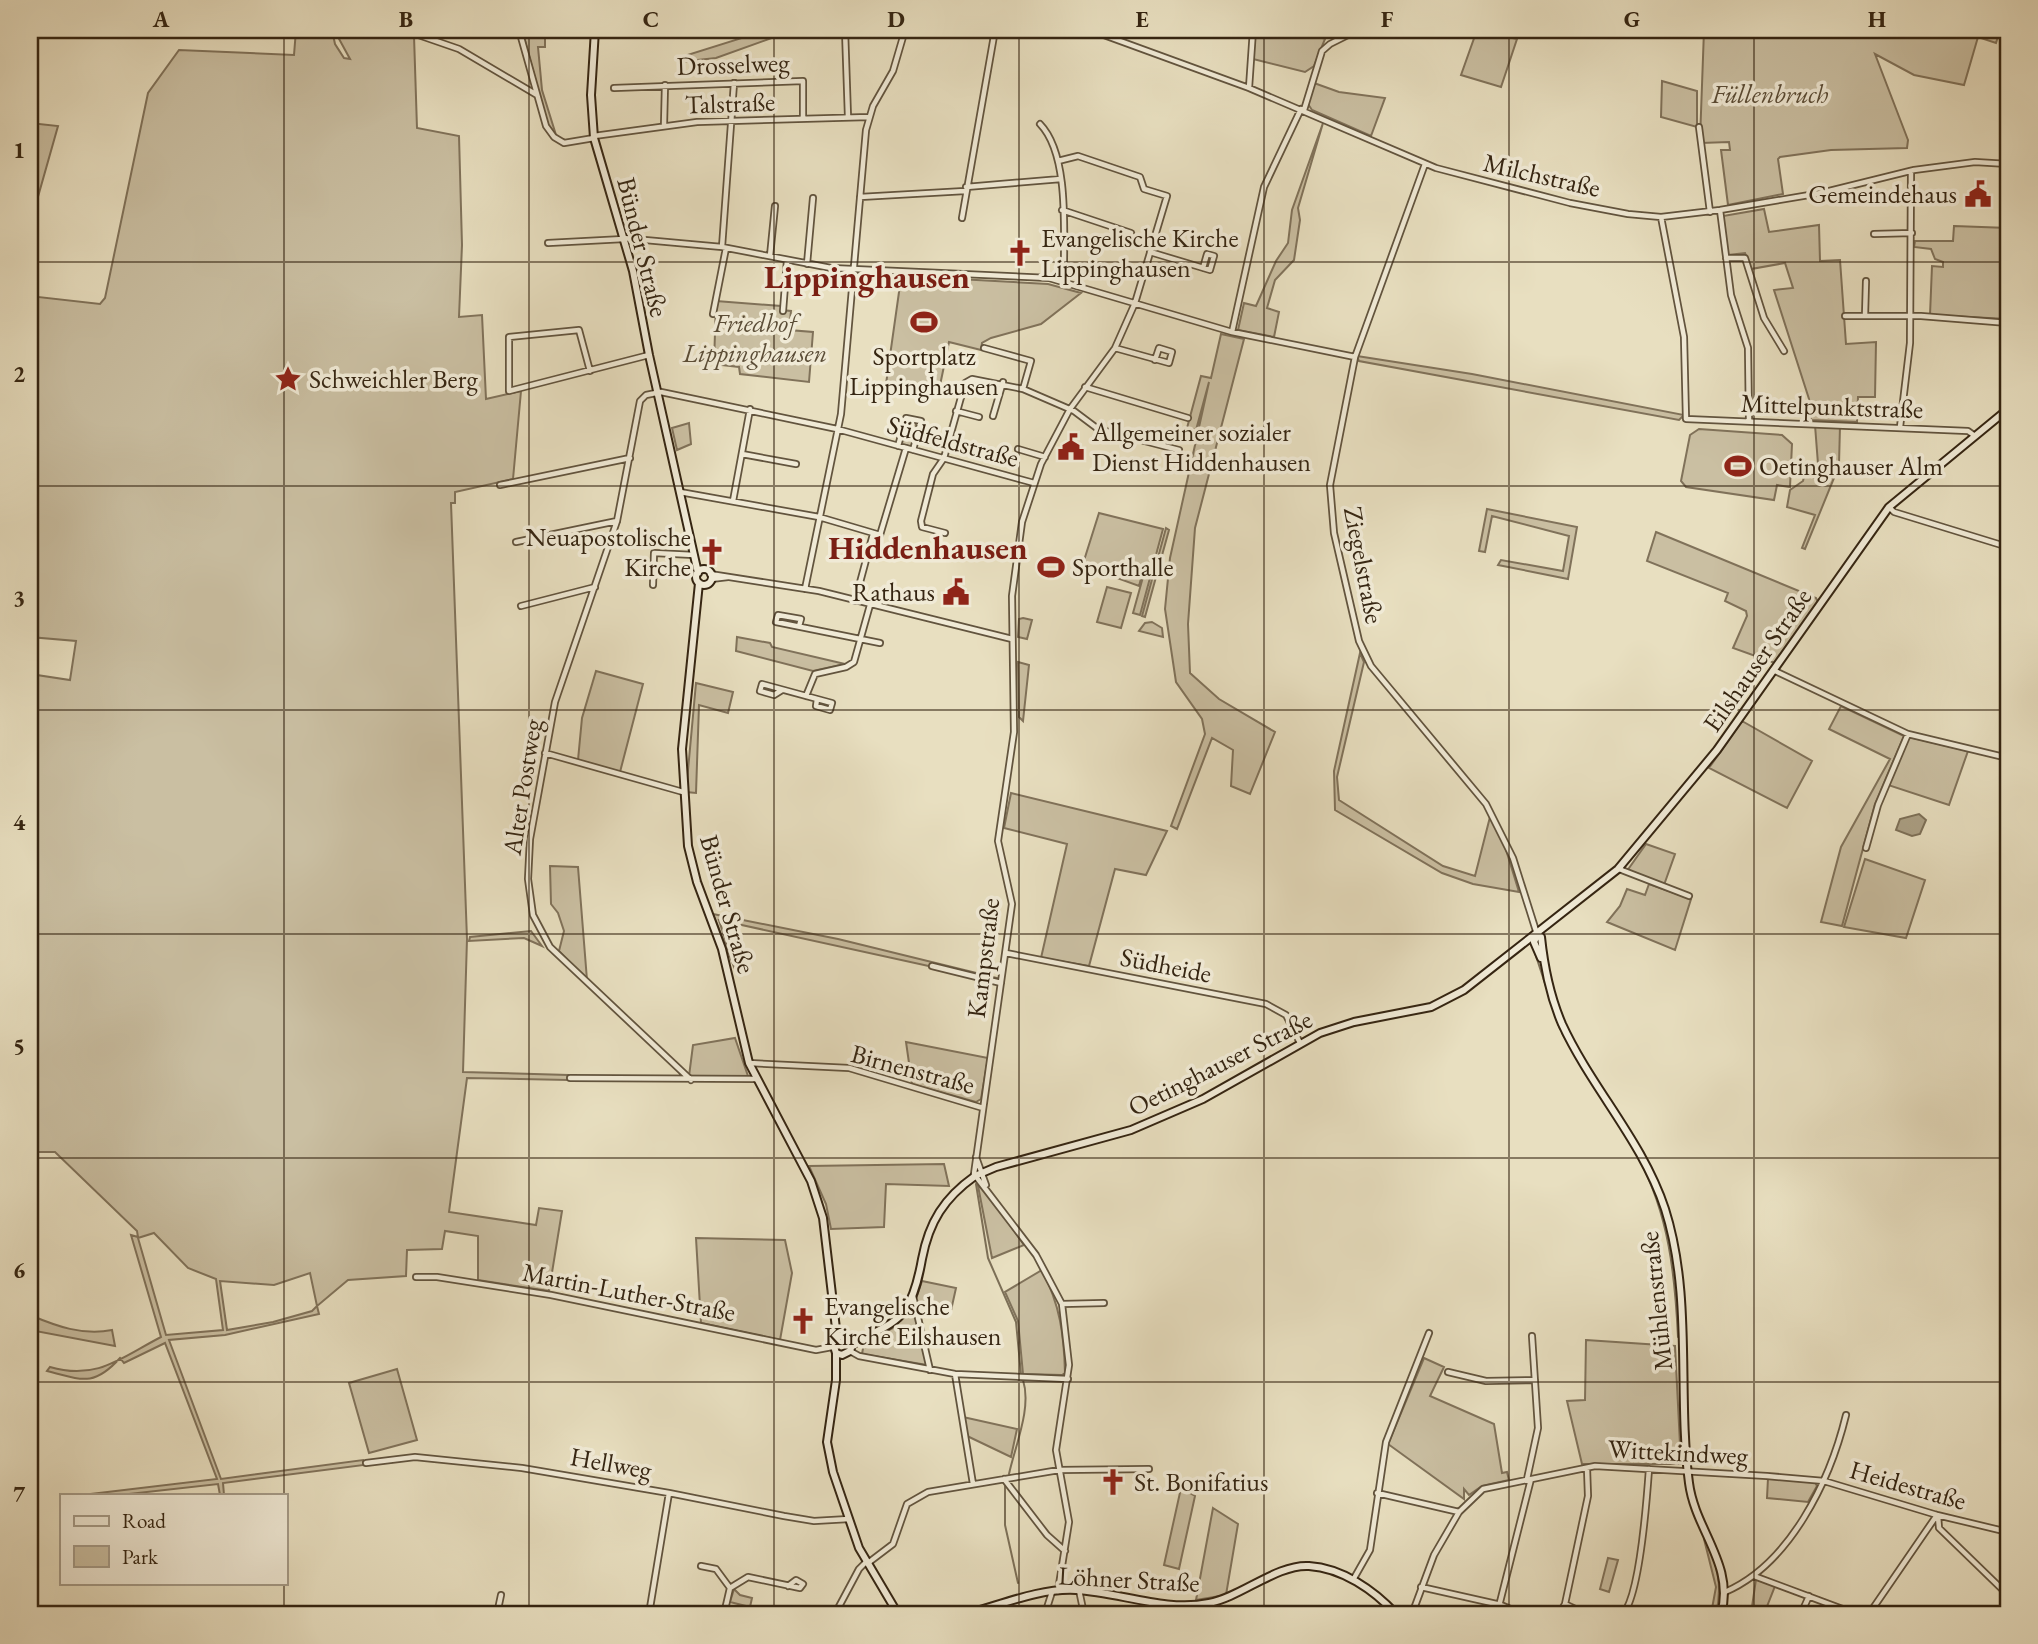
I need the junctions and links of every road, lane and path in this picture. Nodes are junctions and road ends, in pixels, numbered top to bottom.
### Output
1 (38, 30) edge
2 (404, 30) edge
3 (519, 30) edge
4 (595, 30) edge
5 (845, 30) edge
6 (905, 30) edge
7 (965, 30) edge
8 (995, 30) edge
9 (1090, 30) edge
10 (1117, 30) edge
11 (1253, 30) edge
12 (1358, 30) edge
13 (30, 36) edge
14 (994, 36) junction
15 (1114, 38) junction
16 (534, 80) junction
17 (734, 83) junction
18 (524, 85) junction
19 (665, 85) junction
20 (614, 88) dead end
21 (1249, 88) junction
22 (537, 95) junction
23 (1303, 110) junction
24 (848, 117) junction
25 (869, 117) junction
26 (803, 119) junction
27 (731, 122) junction
28 (1040, 124) dead end
29 (664, 125) junction
30 (1699, 127) dead end
31 (594, 137) junction
32 (1058, 162) junction
33 (1425, 164) junction
34 (2008, 164) edge
35 (1911, 171) junction
36 (1060, 179) junction
37 (965, 189) junction
38 (860, 197) junction
39 (813, 198) dead end
40 (775, 206) dead end
41 (1062, 210) junction
42 (1720, 211) junction
43 (1710, 212) junction
44 (1661, 217) junction
45 (962, 218) dead end
46 (1131, 233) dead end
47 (1912, 233) junction
48 (1874, 234) dead end
49 (624, 239) junction
50 (548, 243) dead end
51 (724, 248) junction
52 (1150, 252) junction
53 (770, 256) junction
54 (1726, 258) junction
55 (787, 260) junction
56 (807, 264) junction
57 (1203, 268) dead end
58 (854, 269) junction
59 (1064, 281) junction
60 (1866, 281) dead end
61 (1135, 303) junction
62 (783, 311) dead end
63 (713, 314) dead end
64 (1845, 316) dead end
65 (1865, 316) junction
66 (1911, 316) junction
67 (2008, 323) edge
68 (1232, 332) junction
69 (984, 348) dead end
70 (1115, 348) junction
71 (1784, 351) dead end
72 (649, 355) junction
73 (1355, 357) junction
74 (1155, 360) dead end
75 (590, 371) junction
76 (1003, 383) junction
77 (1085, 387) junction
78 (1023, 389) junction
79 (658, 392) junction
80 (750, 408) junction
81 (1070, 409) junction
82 (2008, 409) edge
83 (956, 411) junction
84 (993, 416) dead end
85 (979, 417) dead end
86 (1188, 418) dead end
87 (1749, 421) junction
88 (1900, 427) junction
89 (837, 429) junction
90 (1975, 436) junction
91 (898, 446) junction
92 (906, 448) junction
93 (1018, 449) dead end
94 (913, 450) junction
95 (1178, 450) dead end
96 (741, 454) junction
97 (630, 457) junction
98 (1045, 457) junction
99 (944, 458) junction
100 (796, 464) dead end
101 (1034, 483) junction
102 (500, 485) dead end
103 (680, 492) junction
104 (733, 501) junction
105 (1889, 507) junction
106 (819, 517) junction
107 (617, 521) junction
108 (2008, 526) edge
109 (945, 533) dead end
110 (873, 534) junction
111 (516, 542) dead end
112 (2006, 546) edge
113 (694, 555) junction
114 (700, 571) junction
115 (711, 576) junction
116 (702, 584) junction
117 (653, 586) dead end
118 (595, 587) junction
119 (805, 589) junction
120 (855, 601) junction
121 (870, 605) junction
122 (521, 607) dead end
123 (799, 626) junction
124 (861, 638) junction
125 (1012, 639) junction
126 (880, 643) dead end
127 (1773, 670) junction
128 (782, 690) dead end
129 (806, 696) junction
130 (817, 699) dead end
131 (1908, 734) junction
132 (545, 753) junction
133 (2008, 758) edge
134 (683, 792) junction
135 (1866, 848) dead end
136 (1618, 869) junction
137 (1689, 896) dead end
138 (1537, 934) junction
139 (1006, 953) junction
140 (932, 966) dead end
141 (1001, 983) junction
142 (1300, 1043) junction
143 (749, 1063) junction
144 (570, 1078) dead end
145 (691, 1080) junction
146 (758, 1081) junction
147 (983, 1108) junction
148 (976, 1157) junction
149 (983, 1173) junction
150 (975, 1176) junction
151 (986, 1186) junction
152 (416, 1277) dead end
153 (912, 1295) junction
154 (1104, 1303) dead end
155 (1062, 1304) junction
156 (1429, 1333) dead end
157 (1532, 1336) dead end
158 (846, 1342) junction
159 (837, 1352) junction
160 (930, 1370) junction
161 (1448, 1372) dead end
162 (955, 1374) junction
163 (1068, 1379) junction
164 (1535, 1380) junction
165 (1846, 1415) dead end
166 (366, 1463) dead end
167 (1587, 1468) junction
168 (1149, 1469) dead end
169 (1649, 1469) junction
170 (1688, 1469) junction
171 (1059, 1470) junction
172 (1004, 1479) junction
173 (1529, 1479) junction
174 (1824, 1481) junction
175 (972, 1484) junction
176 (669, 1493) junction
177 (1377, 1493) junction
178 (1459, 1512) junction
179 (1937, 1515) junction
180 (849, 1519) junction
181 (2008, 1532) edge
182 (1065, 1551) junction
183 (867, 1563) junction
184 (701, 1566) dead end
185 (1753, 1576) junction
186 (1353, 1580) junction
187 (788, 1586) dead end
188 (1421, 1587) junction
189 (730, 1588) junction
190 (1079, 1590) junction
191 (1055, 1591) junction
192 (1725, 1592) junction
193 (501, 1595) dead end
194 (2008, 1595) edge
195 (1809, 1596) junction
196 (1565, 1604) junction
197 (1501, 1605) junction
198 (497, 1614) edge
199 (649, 1614) edge
200 (724, 1614) edge
201 (835, 1614) edge
202 (898, 1614) edge
203 (966, 1614) edge
204 (1045, 1614) edge
205 (1084, 1614) edge
206 (1396, 1614) edge
207 (1412, 1614) edge
208 (1497, 1614) edge
209 (1522, 1614) edge
210 (1559, 1614) edge
211 (1586, 1614) edge
212 (1623, 1614) edge
213 (1721, 1614) edge
214 (1801, 1614) edge
215 (1856, 1614) edge
216 (1870, 1614) edge

1 - 13 street
2 - 18 street
3 - 16 street
4 - 31 street, Bünder Straße
5 - 24 street
6 - 25 street
7 - 14 street
8 - 14 street
9 - 15 street, Milchstraße
10 - 15 street
11 - 21 street
12 - 23 street
14 - 37 street
15 - 21 street, Milchstraße
16 - 18 street
16 - 22 street
17 - 19 street, Drosselweg
17 - 26 street, Drosselweg
17 - 27 street
18 - 22 street
19 - 20 street
19 - 29 street, Drosselweg
21 - 23 street, Milchstraße
22 - 31 street, Talstraße
23 - 33 street, Milchstraße
23 - 68 street
24 - 25 street, Talstraße
24 - 26 street, Talstraße
25 - 38 street
26 - 27 street, Talstraße
27 - 29 street, Talstraße
27 - 51 street
28 - 32 street
29 - 31 street, Talstraße
30 - 43 street
31 - 49 street, Bünder Straße
32 - 36 street
32 - 52 street, Kampstraße
33 - 44 street, Milchstraße
33 - 73 street, Ziegelstraße
34 - 35 street, Milchstraße
35 - 42 street, Milchstraße
35 - 47 street
36 - 37 street
36 - 41 street
37 - 38 street
37 - 45 street
38 - 58 street
39 - 56 street
40 - 53 street
41 - 46 street
41 - 59 street
42 - 43 street, Milchstraße
42 - 54 street
43 - 44 street, Milchstraße
44 - 87 street, Mittelpunktstraße
47 - 48 street
47 - 66 street
49 - 50 street
49 - 51 street
49 - 72 street, Bünder Straße
51 - 53 street
51 - 63 street
52 - 57 street
52 - 61 street, Kampstraße
53 - 55 street
54 - 71 street
54 - 87 street
55 - 56 street
55 - 62 street
56 - 58 street
58 - 59 street
58 - 89 street
59 - 61 street
60 - 65 street
61 - 68 street
61 - 70 street, Kampstraße
64 - 65 street
65 - 66 street
66 - 67 street
66 - 88 street
68 - 73 street
69 - 78 street
70 - 74 street
70 - 77 street, Kampstraße
72 - 75 street
72 - 79 street, Bünder Straße
73 - 138 street, Ziegelstraße
75 - 75 street
76 - 78 street
76 - 83 street
76 - 84 street
77 - 81 street, Kampstraße
77 - 86 street
78 - 81 street
79 - 80 street, Südfeldstraße
79 - 97 street, Alter Postweg
79 - 103 street, Bünder Straße
80 - 89 street, Südfeldstraße
80 - 96 street
81 - 95 street
81 - 98 street, Kampstraße
82 - 90 street, Eilshauser Straße
83 - 85 street
83 - 99 street
87 - 88 street, Mittelpunktstraße
88 - 90 street, Mittelpunktstraße
89 - 91 street, Südfeldstraße
89 - 106 street
90 - 105 street, Eilshauser Straße
91 - 92 street, Südfeldstraße
91 - 94 street
92 - 94 street, Südfeldstraße
92 - 110 street
93 - 98 street
94 - 99 street, Südfeldstraße
96 - 100 street
96 - 104 street
97 - 102 street
97 - 107 street, Alter Postweg
98 - 101 street, Kampstraße
99 - 101 street, Südfeldstraße
99 - 109 street
101 - 125 street, Kampstraße
103 - 104 street
103 - 113 street, Bünder Straße
104 - 106 street
105 - 112 street
105 - 127 street, Eilshauser Straße
106 - 110 street
106 - 119 street
107 - 111 street
107 - 118 street, Alter Postweg
108 - 112 street
110 - 120 street
113 - 114 street, Bünder Straße
113 - 117 street
114 - 115 street
114 - 116 street
115 - 116 street
115 - 119 street
116 - 134 street, Bünder Straße
118 - 122 street
118 - 132 street, Alter Postweg
119 - 120 street
120 - 121 street
121 - 124 street
121 - 125 street
123 - 123 street
123 - 124 street
124 - 126 street
124 - 129 street
125 - 139 street, Kampstraße
127 - 131 street
127 - 136 street, Eilshauser Straße
128 - 129 street
129 - 130 street
131 - 133 street
131 - 135 street
132 - 134 street
132 - 145 street, Alter Postweg
134 - 143 street, Bünder Straße
136 - 137 street
136 - 138 street, Eilshauser Straße
138 - 142 street, Oetinghauser Straße
138 - 170 street, Mühlenstraße
139 - 141 street, Kampstraße
139 - 142 street, Südheide
140 - 141 street
141 - 147 street, Kampstraße
142 - 149 street, Oetinghauser Straße
143 - 146 street, Bünder Straße
143 - 147 street, Birnenstraße
144 - 145 street
145 - 146 street
146 - 158 street, Bünder Straße
147 - 148 street, Kampstraße
148 - 149 street
148 - 150 street, Kampstraße
149 - 150 street, Oetinghauser Straße
149 - 151 street
150 - 151 street
150 - 153 street, Oetinghauser Straße
151 - 155 street
152 - 159 street, Martin-Luther-Straße
153 - 158 street, Oetinghauser Straße
153 - 160 street
154 - 155 street
155 - 163 street
156 - 177 street
157 - 164 street
158 - 159 street, Oetinghauser Straße
158 - 159 street
158 - 160 street
159 - 180 street
160 - 162 street
161 - 164 street
162 - 163 street
162 - 175 street
163 - 171 street
164 - 173 street
165 - 174 street
166 - 176 street, Hellweg
167 - 169 street, Wittekindweg
167 - 173 street, Wittekindweg
167 - 196 street
168 - 171 street
169 - 170 street, Wittekindweg
169 - 212 street
170 - 174 street, Wittekindweg
170 - 192 street, Mühlenstraße
171 - 172 street
171 - 182 street
172 - 175 street
172 - 182 street
173 - 178 street, Wittekindweg
173 - 197 street
174 - 179 street, Heidestraße
174 - 185 street, Heidestraße
175 - 183 street
176 - 180 street, Hellweg
176 - 199 street
177 - 178 street
177 - 186 street
178 - 188 street, Wittekindweg
179 - 181 street, Heidestraße
179 - 194 street
179 - 216 street
180 - 183 street
182 - 191 street
183 - 201 street
183 - 202 street
184 - 189 street
185 - 192 street, Heidestraße
185 - 195 street
186 - 190 street, Löhner Straße
186 - 206 street, Löhner Straße
187 - 189 street
188 - 197 street
188 - 207 street, Wittekindweg
189 - 200 street
190 - 191 street, Löhner Straße
190 - 205 street
191 - 203 street, Löhner Straße
191 - 204 street
192 - 213 street, Mühlenstraße
193 - 198 street
195 - 214 street
195 - 215 street
196 - 210 street
196 - 211 street
197 - 208 street
197 - 209 street

